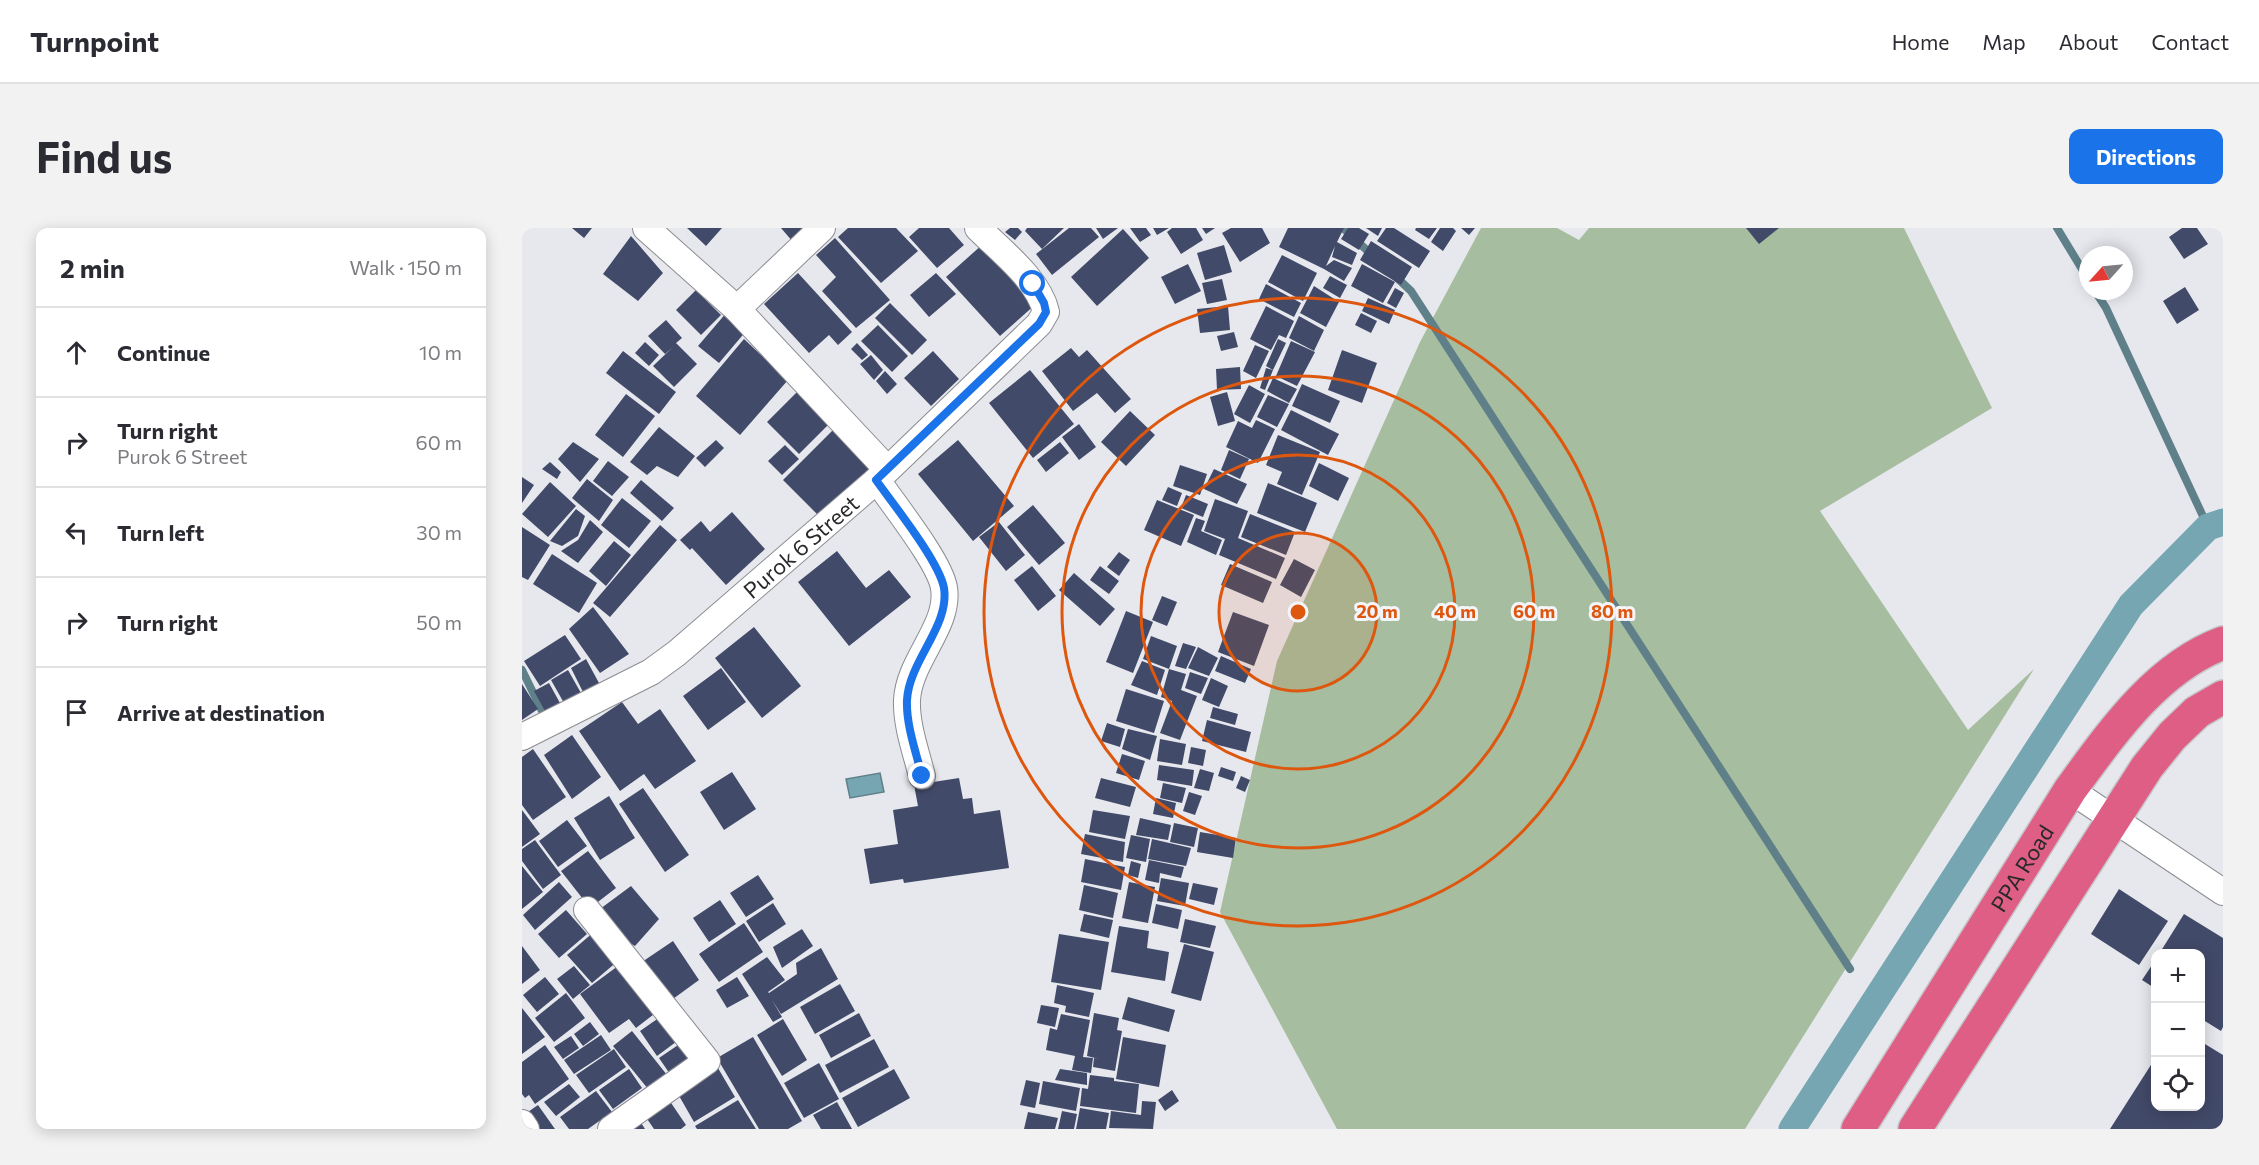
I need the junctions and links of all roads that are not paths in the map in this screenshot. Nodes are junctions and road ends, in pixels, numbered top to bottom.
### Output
1 (646, 228) edge
2 (822, 228) edge
3 (978, 228) edge
4 (737, 309) junction
5 (882, 475) junction
6 (2223, 643) edge
7 (2223, 697) edge
8 (522, 737) edge
9 (922, 776) dead end
10 (2070, 790) junction
11 (2116, 819) junction
12 (2223, 892) edge
13 (587, 910) dead end
14 (1884, 1088) junction
15 (1920, 1121) edge
16 (522, 1123) edge
17 (526, 1129) edge
18 (611, 1129) edge
19 (1858, 1129) edge

1 - 4 street
2 - 4 street
3 - 5 street, Purok 6 Street
4 - 5 street
5 - 8 street, Purok 6 Street
5 - 9 street
6 - 10 highway, PPA Road
7 - 11 highway
10 - 11 street
10 - 14 highway, PPA Road
11 - 12 street
11 - 15 highway
13 - 18 street
14 - 15 highway
14 - 19 highway, PPA Road
16 - 17 street

